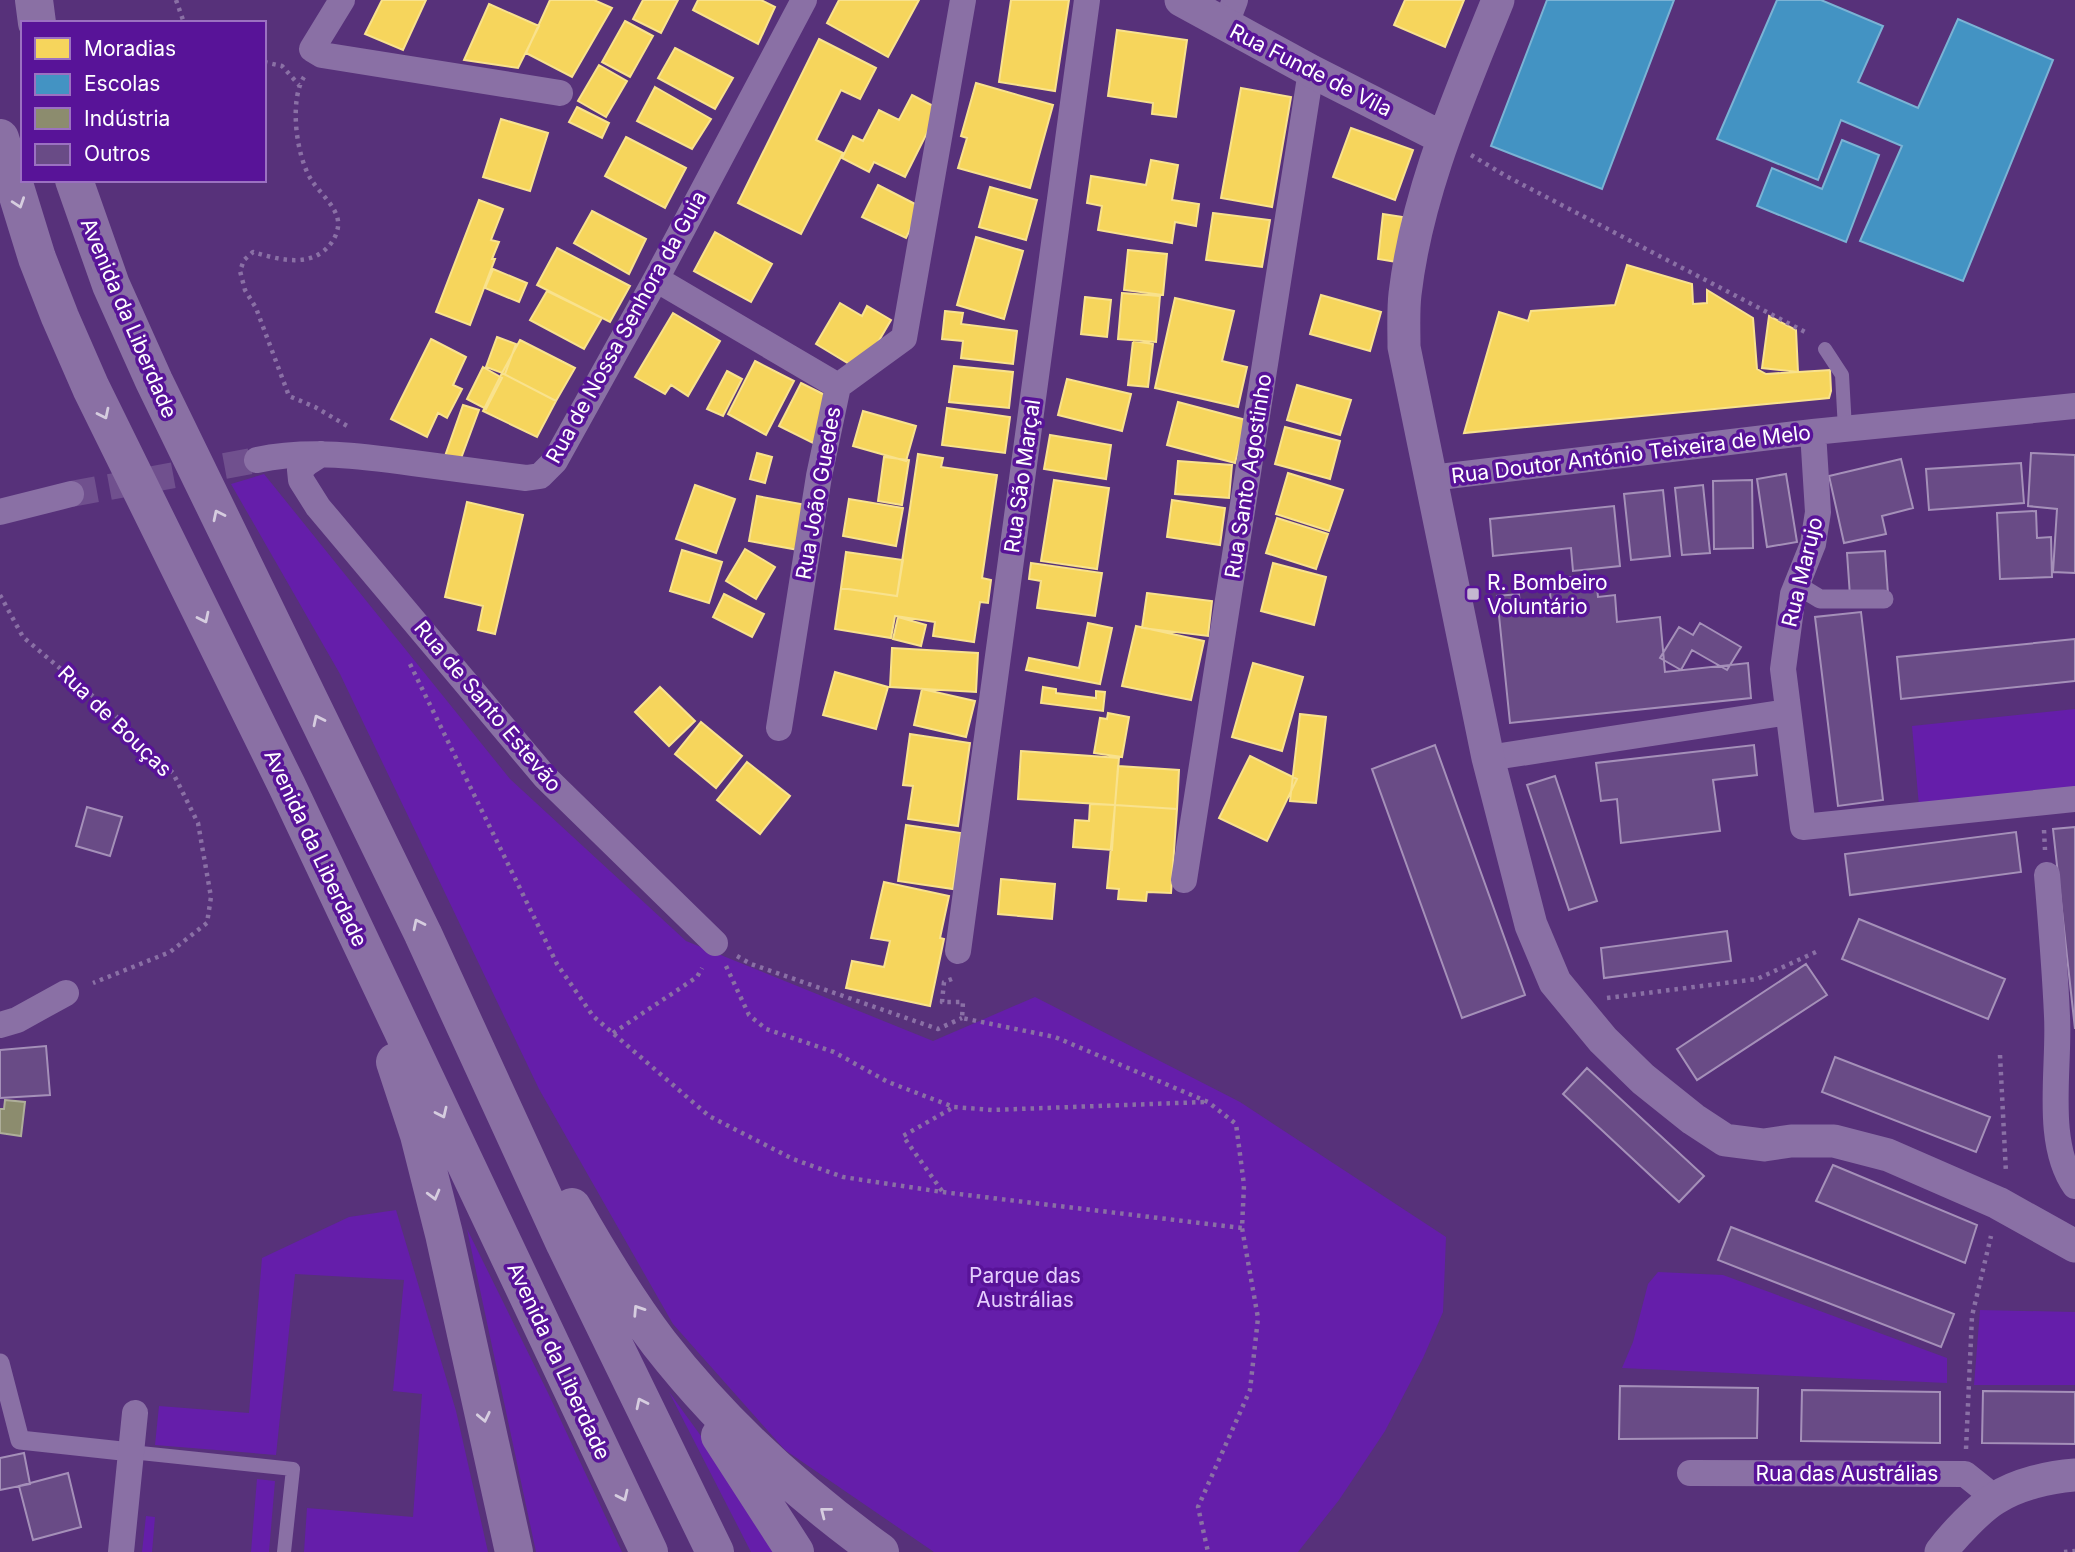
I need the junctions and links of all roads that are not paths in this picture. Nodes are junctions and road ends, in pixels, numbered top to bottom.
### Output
1 (34, 0) edge
2 (342, 0) edge
3 (804, 0) edge
4 (963, 0) edge
5 (1087, 0) edge
6 (1181, 0) edge
7 (1498, 0) edge
8 (1230, 13) edge
9 (37, 21) edge
10 (1311, 71) junction
11 (560, 93) dead end
12 (0, 138) edge
13 (1443, 138) junction
14 (75, 182) edge
15 (656, 279) junction
16 (1825, 349) road end
17 (838, 386) junction
18 (2075, 406) edge
19 (1845, 429) junction
20 (1813, 432) junction
21 (321, 454) junction
22 (257, 460) tunnel mouth
23 (1431, 478) junction
24 (71, 494) tunnel mouth
25 (0, 512) edge
26 (1797, 585) junction
27 (1884, 599) dead end
28 (1788, 712) junction
29 (779, 728) dead end
30 (1488, 758) junction
31 (287, 786) junction
32 (2075, 799) edge
33 (2047, 875) road end
34 (1184, 880) dead end
35 (715, 943) road end
36 (958, 951) road end
37 (448, 986) junction
38 (66, 993) road end
39 (0, 1026) edge
40 (2075, 1186) edge
41 (2075, 1246) edge
42 (659, 1342) junction
43 (0, 1363) edge
44 (135, 1413) dead end
45 (131, 1452) junction
46 (1690, 1473) dead end
47 (2075, 1475) edge
48 (1996, 1498) junction
49 (121, 1552) edge
50 (284, 1552) edge
51 (514, 1552) edge
52 (649, 1552) edge
53 (715, 1552) edge
54 (794, 1552) edge
55 (880, 1552) edge
56 (1941, 1552) edge

1 - 9 highway
2 - 11 street
3 - 15 street, Rua de Nossa Senhora da Guia
4 - 17 street, Rua João Guedes
5 - 36 street, Rua São Marçal
6 - 8 street, Rua Funde de Vila
7 - 13 street
8 - 10 street, Rua Funde de Vila
10 - 13 street, Rua Funde de Vila
10 - 34 street, Rua Santo Agostinho
12 -> 31 highway, Avenida da Liberdade
13 - 23 street
37 -> 14 highway, Avenida da Liberdade
15 - 17 street
15 - 21 street, Rua de Nossa Senhora da Guia
16 - 19 lane
17 - 29 street, Rua João Guedes
18 - 19 street, Rua Doutor António Teixeira de Melo
19 - 20 street, Rua Doutor António Teixeira de Melo
20 - 23 street, Rua Doutor António Teixeira de Melo
20 - 26 street, Rua Marujo
21 - 22 street, Rua de Nossa Senhora da Guia
21 - 35 street, Rua de Santo Estevão
23 - 30 street, Rua Doutor António Teixeira de Melo
24 - 25 street
26 - 27 street
26 - 28 street, Rua Marujo
28 - 30 street
28 - 32 street, Rua Marujo
30 - 41 street, Rua Doutor António Teixeira de Melo
31 -> 51 highway
31 -> 52 highway, Avenida da Liberdade
33 - 40 street
42 -> 37 highway
53 -> 37 highway, Avenida da Liberdade
38 - 39 street
42 - 54 highway
55 -> 42 highway
43 - 45 street
44 - 45 street
45 - 49 street
45 - 50 lane
46 - 48 street, Rua das Austrálias
47 - 48 street
48 - 56 street

